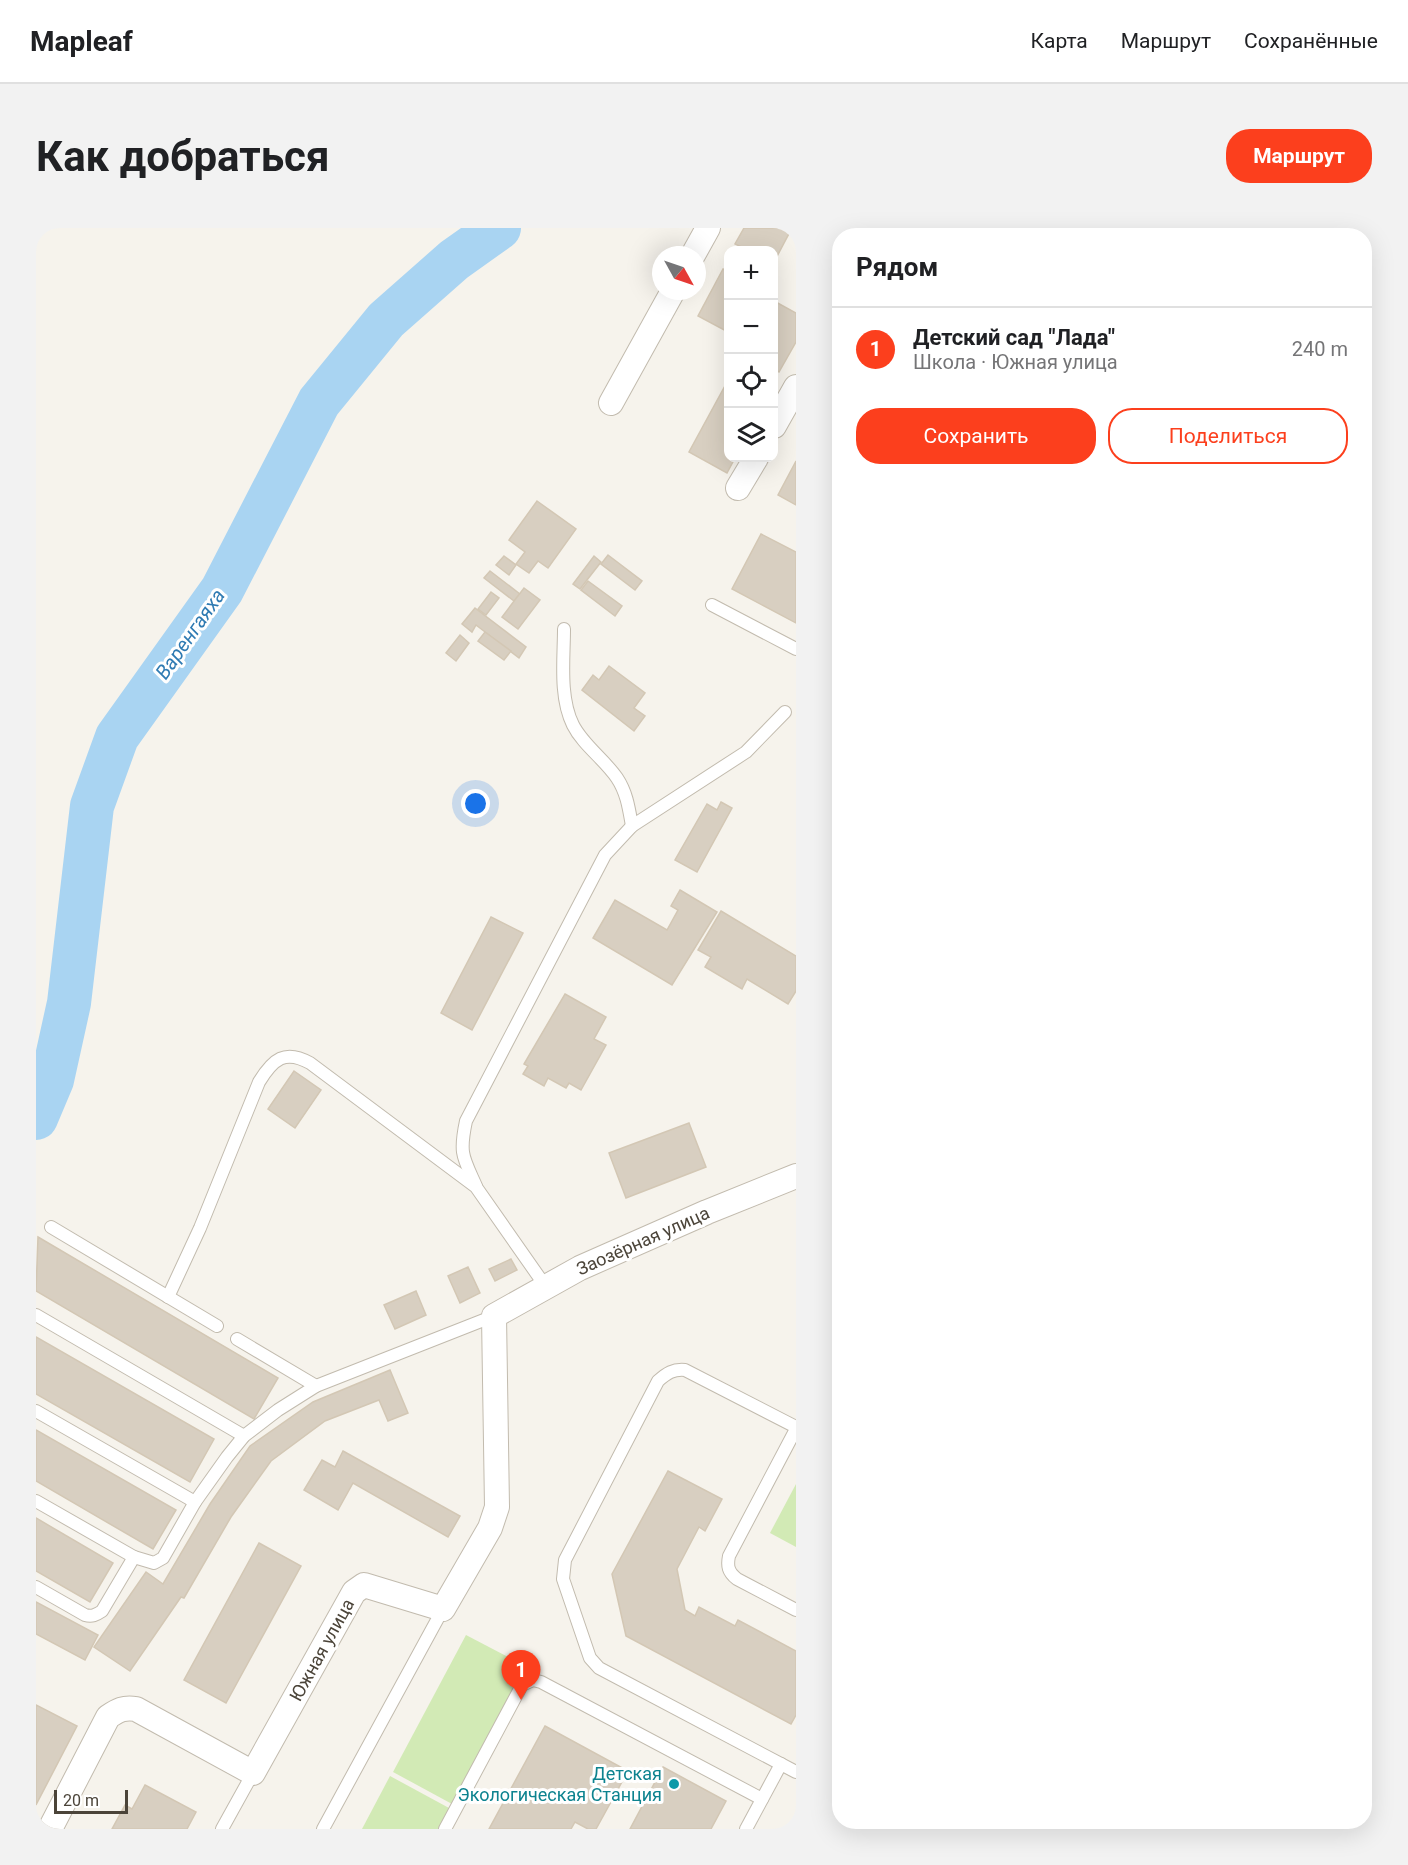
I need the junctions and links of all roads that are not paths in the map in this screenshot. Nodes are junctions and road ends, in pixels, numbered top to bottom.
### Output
1 (708, 228) edge
2 (698, 246) edge
3 (668, 300) edge
4 (793, 399) edge
5 (611, 403) dead end
6 (778, 420) edge
7 (754, 462) edge
8 (738, 488) dead end
9 (712, 605) dead end
10 (564, 629) dead end
11 (796, 649) edge
12 (785, 712) dead end
13 (632, 826) junction
14 (796, 1176) edge
15 (476, 1187) junction
16 (51, 1227) dead end
17 (546, 1287) junction
18 (168, 1297) junction
19 (36, 1315) edge
20 (494, 1316) junction
21 (217, 1326) dead end
22 (237, 1339) dead end
23 (316, 1386) junction
24 (36, 1411) edge
25 (796, 1428) edge
26 (244, 1436) junction
27 (36, 1501) edge
28 (195, 1502) junction
29 (134, 1557) junction
30 (36, 1587) edge
31 (443, 1610) junction
32 (796, 1611) edge
33 (781, 1764) junction
34 (796, 1772) edge
35 (253, 1773) junction
36 (762, 1799) junction
37 (50, 1829) edge
38 (222, 1829) edge
39 (323, 1829) edge
40 (445, 1829) edge
41 (746, 1829) edge

1 - 2 street
3 - 5 street
4 - 6 street
7 - 8 street
9 - 11 lane
10 - 13 lane
12 - 13 lane
13 - 15 lane
14 - 17 street, Заозёрная улица
15 - 17 lane
15 - 18 lane
16 - 18 lane
17 - 20 street, Заозёрная улица
18 - 21 lane
19 - 26 lane
20 - 23 lane
20 - 31 street
22 - 23 lane
23 - 26 lane
24 - 28 lane
25 - 32 lane
25 - 33 lane
26 - 28 lane
27 - 29 lane
28 - 29 lane
29 - 30 lane
31 - 35 street, Южная улица
31 - 39 lane
33 - 34 lane
33 - 36 lane
35 - 37 street
35 - 38 lane
36 - 40 lane
36 - 41 lane

